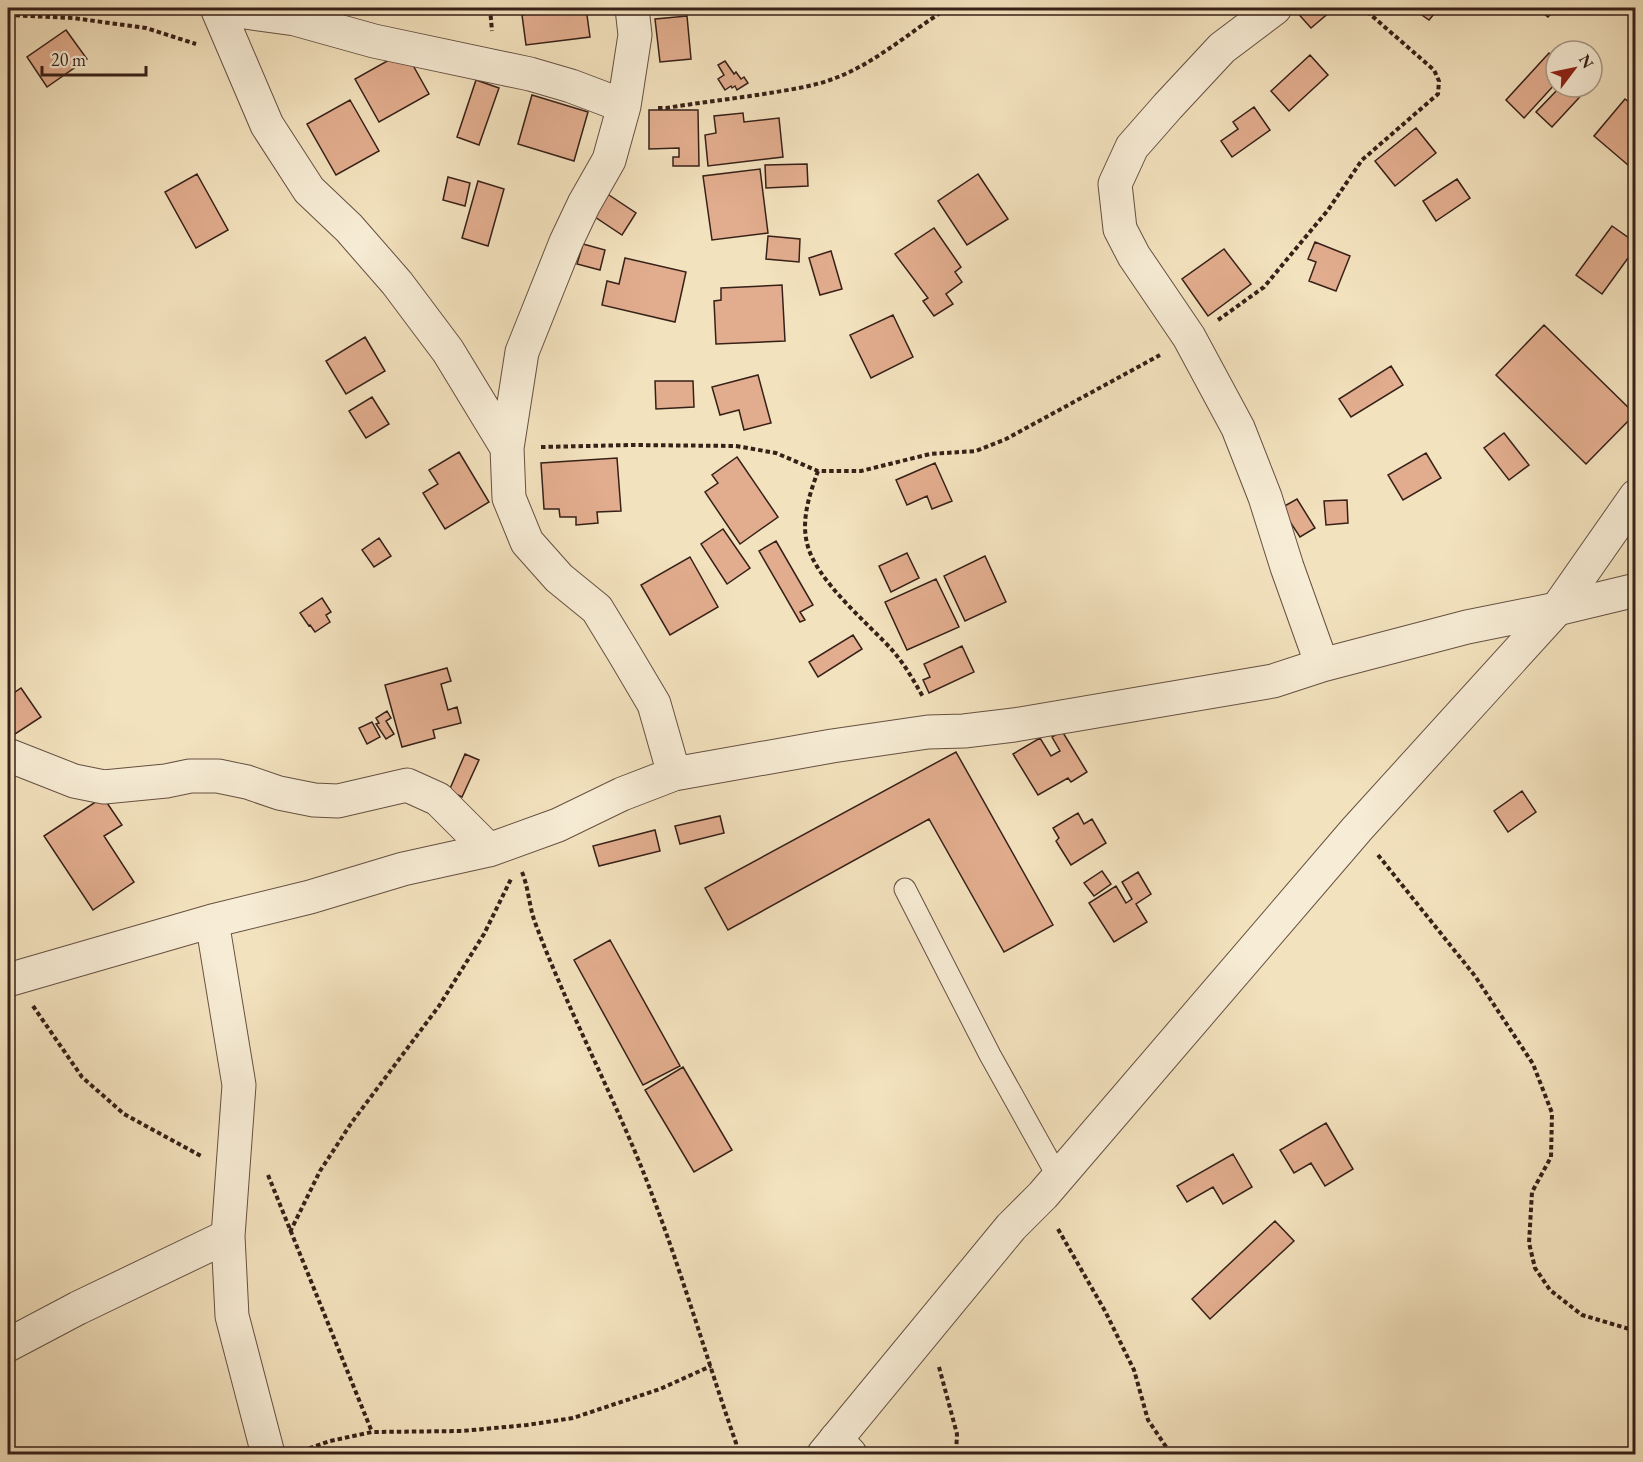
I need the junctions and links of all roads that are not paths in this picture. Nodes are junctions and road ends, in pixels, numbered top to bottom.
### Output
1 (217, 8) edge
2 (632, 8) edge
3 (1275, 8) edge
4 (624, 106) junction
5 (507, 448) junction
6 (1635, 496) edge
7 (1635, 590) edge
8 (1557, 609) junction
9 (1322, 665) junction
10 (8, 755) edge
11 (674, 774) junction
12 (489, 850) junction
13 (905, 889) dead end
14 (212, 921) junction
15 (15, 979) edge
16 (1051, 1186) junction
17 (228, 1236) junction
18 (8, 1345) edge
19 (837, 1449) edge
20 (268, 1455) edge

1 - 4 street
1 - 5 street
2 - 4 street
3 - 9 street
4 - 5 street
5 - 11 street
6 - 8 street
7 - 8 street
8 - 9 street
8 - 16 street
9 - 11 street
10 - 12 street
11 - 12 street
12 - 14 street
13 - 16 lane
14 - 15 street
14 - 17 street
16 - 19 street
17 - 18 street
17 - 20 street

